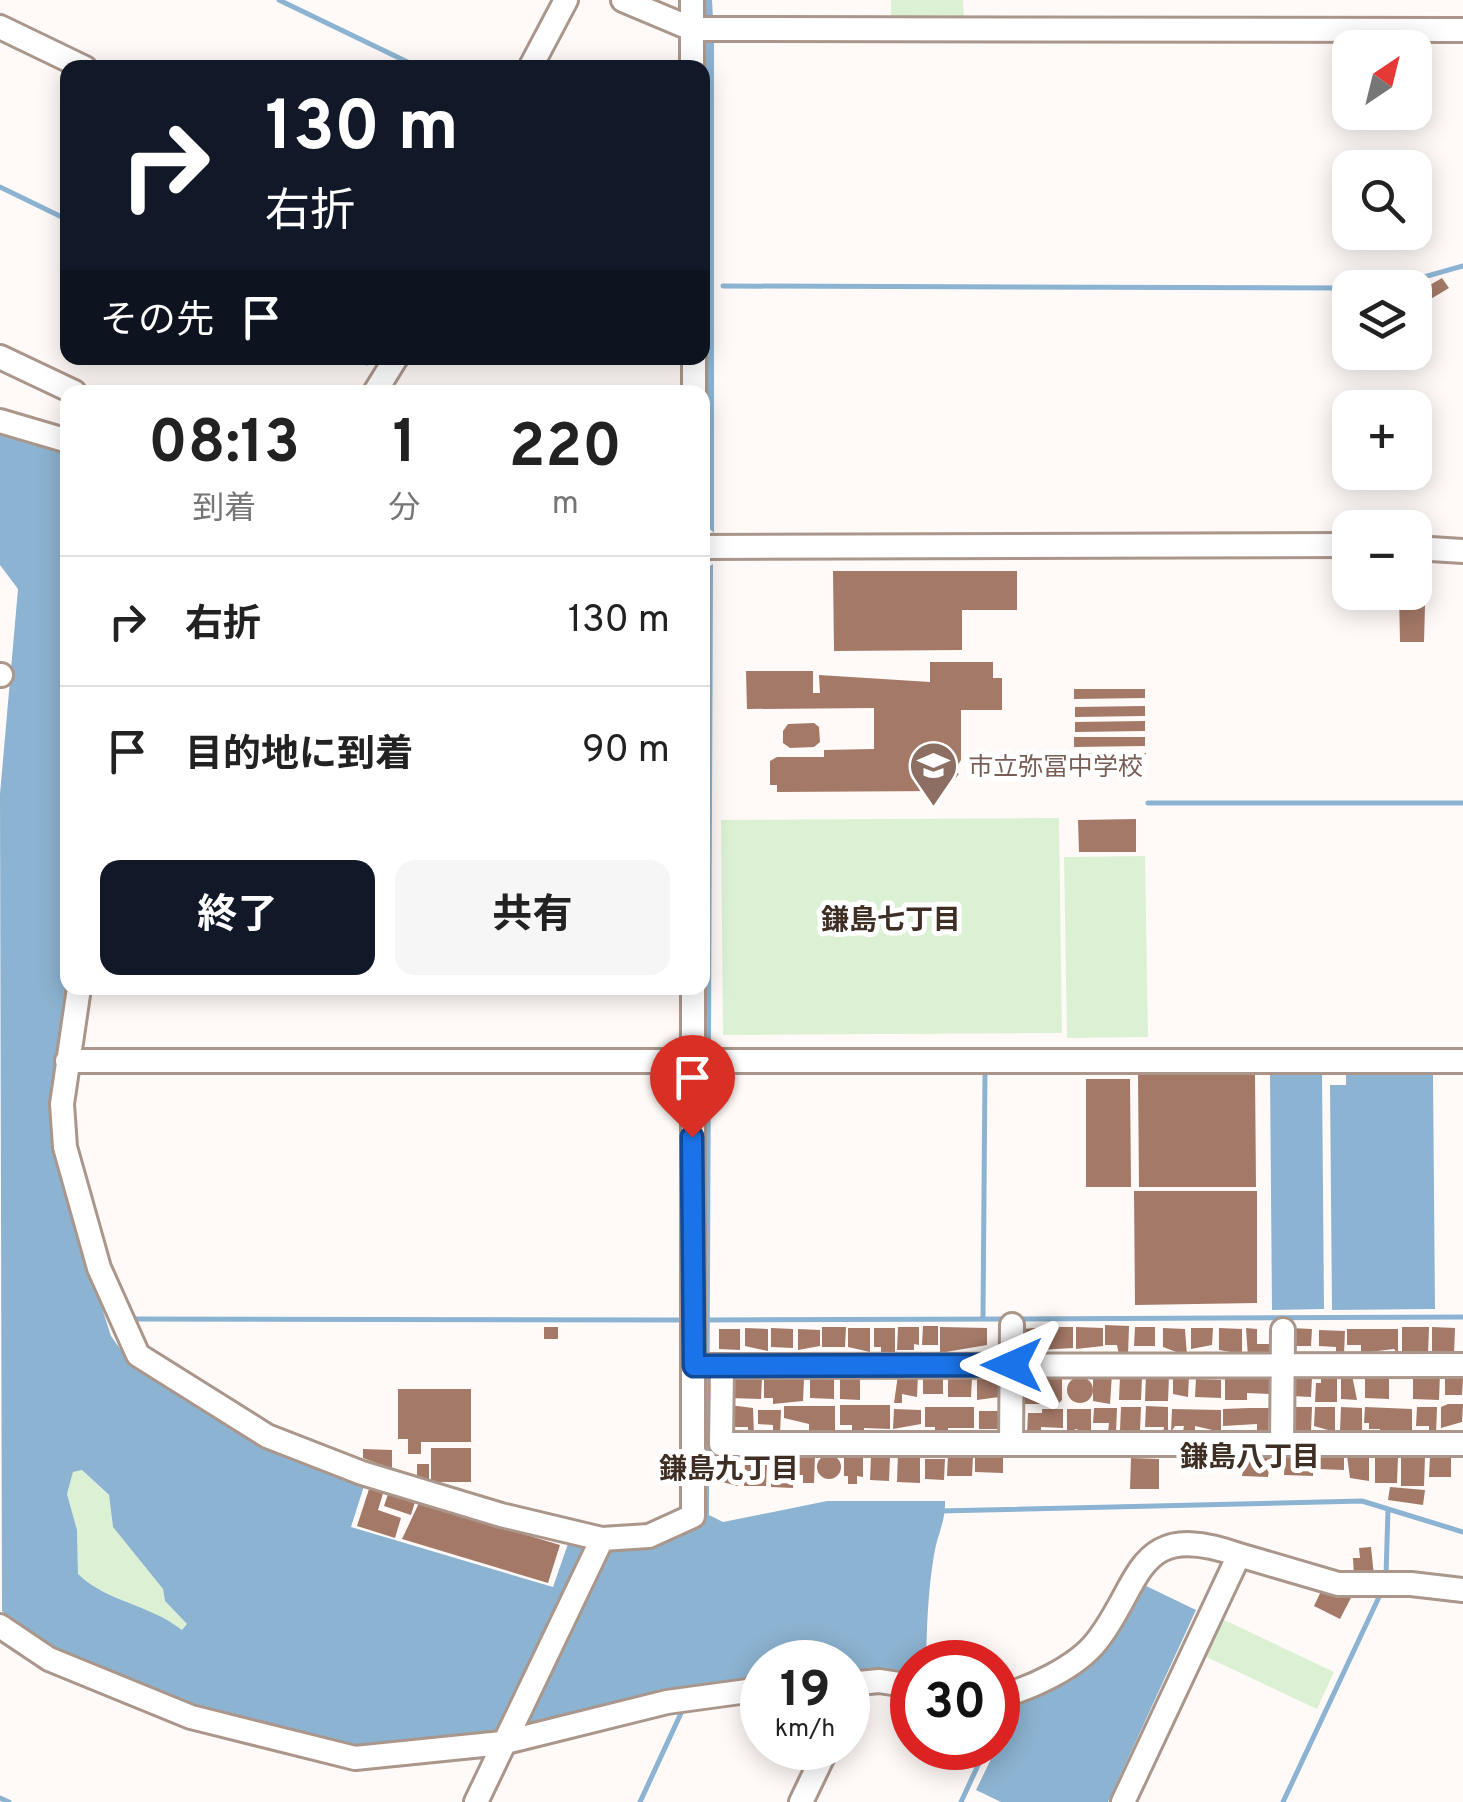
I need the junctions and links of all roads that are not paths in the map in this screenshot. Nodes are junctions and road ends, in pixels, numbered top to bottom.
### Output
1 (566, 0) edge
2 (624, 0) edge
3 (692, 0) edge
4 (0, 26) edge
5 (704, 29) junction
6 (1463, 30) edge
7 (69, 60) edge
8 (534, 60) edge
9 (694, 60) edge
10 (0, 357) edge
11 (60, 385) edge
12 (0, 421) edge
13 (60, 440) edge
14 (1332, 545) edge
15 (710, 548) edge
16 (1432, 549) edge
17 (1463, 551) edge
18 (78, 995) edge
19 (693, 995) edge
20 (68, 1060) junction
21 (703, 1061) junction
22 (1463, 1061) edge
23 (1012, 1324) dead end
24 (1283, 1330) dead end
25 (1012, 1365) junction
26 (1282, 1365) junction
27 (1463, 1365) edge
28 (711, 1366) junction
29 (1012, 1444) junction
30 (1282, 1444) junction
31 (1463, 1444) edge
32 (601, 1541) junction
33 (1239, 1555) junction
34 (1463, 1590) edge
35 (0, 1626) edge
36 (1020, 1689) edge
37 (740, 1691) edge
38 (504, 1740) junction
39 (816, 1770) edge
40 (476, 1802) edge
41 (801, 1802) edge
42 (1123, 1802) edge

1 - 8 street
2 - 5 street
3 - 5 street
4 - 7 street
5 - 6 street
5 - 9 street
10 - 11 street
12 - 13 street
14 - 15 street
16 - 17 street
18 - 20 street
19 - 21 street
20 - 21 street
20 - 32 street
21 - 22 street
21 - 28 street
23 - 25 street
24 - 26 street
25 - 26 street
25 - 28 street
25 - 29 street
26 - 27 street
26 - 30 street
28 - 29 street
28 - 32 street
29 - 30 street
30 - 31 street
32 - 38 street
33 - 34 street
33 - 36 street
33 - 42 street
35 - 38 street
37 - 38 street
38 - 40 street
39 - 41 street

